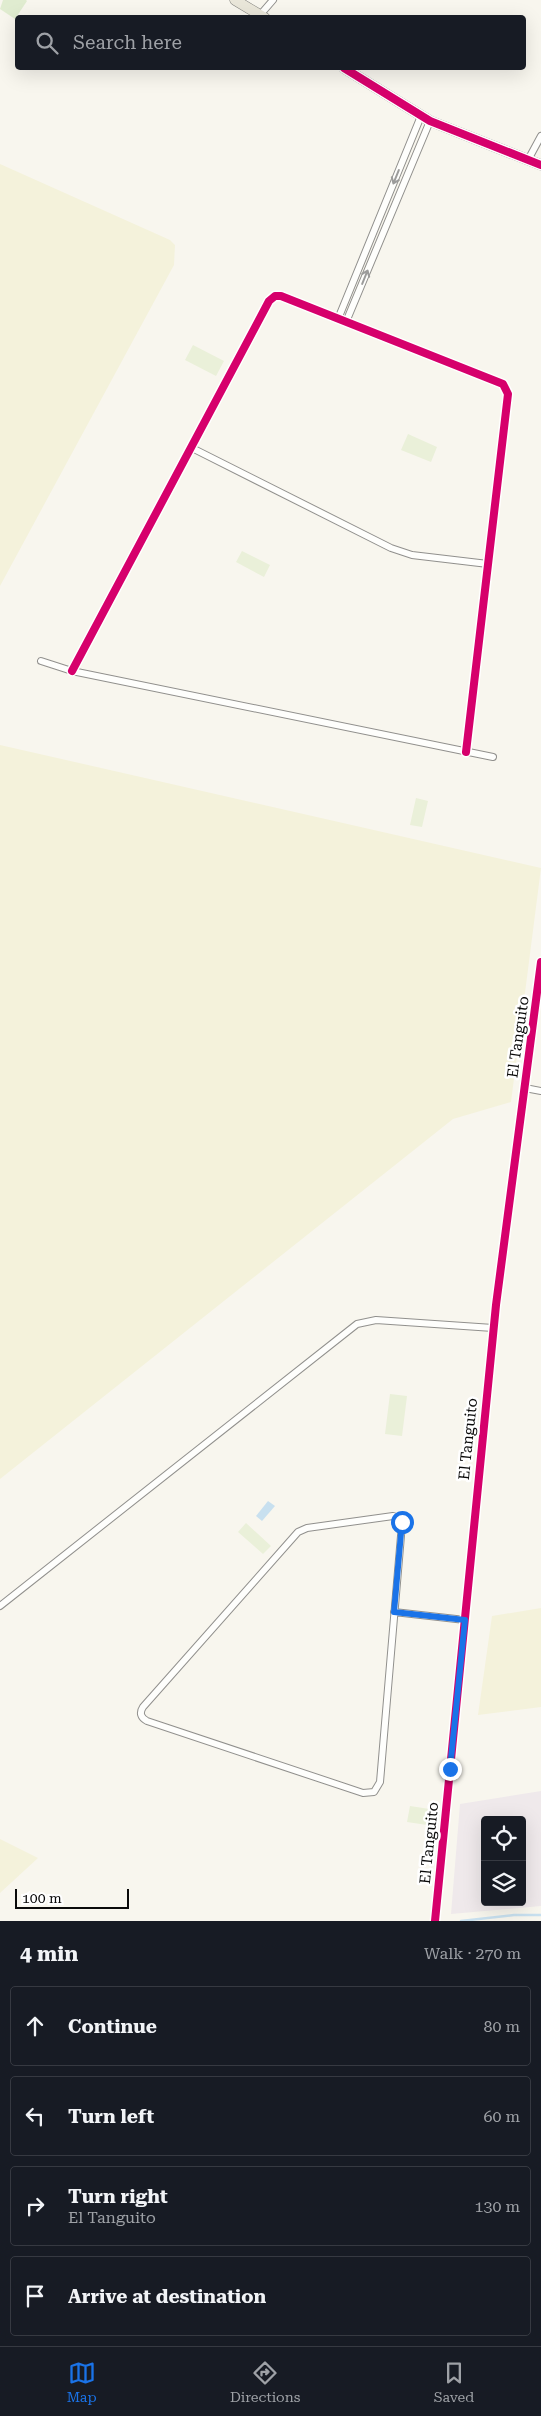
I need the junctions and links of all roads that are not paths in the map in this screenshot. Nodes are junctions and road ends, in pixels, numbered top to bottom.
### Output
1 (235, 0) edge
2 (273, 0) edge
3 (260, 15) edge
4 (263, 15) edge
5 (347, 70) edge
6 (425, 118) junction
7 (541, 136) edge
8 (528, 160) junction
9 (541, 165) edge
10 (338, 319) junction
11 (346, 322) junction
12 (192, 448) junction
13 (488, 564) junction
14 (41, 661) dead end
15 (72, 672) junction
16 (466, 752) junction
17 (493, 757) dead end
18 (541, 962) edge
19 (540, 987) edge
20 (525, 1088) junction
21 (541, 1090) edge
22 (493, 1328) junction
23 (0, 1606) edge
24 (394, 1612) junction
25 (465, 1620) junction
26 (434, 1921) edge

1 - 3 main road
2 - 4 street
5 - 6 main road
6 - 8 main road
6 -> 10 street
11 -> 6 street
7 - 8 street
8 - 9 main road
10 - 11 street
10 - 12 street
11 - 13 street
12 - 13 street
12 - 15 street
13 - 16 street
14 - 15 street
15 - 16 street
16 - 17 street
18 - 19 street, El Tanguito
19 - 20 street, El Tanguito
20 - 21 street
20 - 22 street, El Tanguito
22 - 23 street
22 - 25 street, El Tanguito
24 - 24 street
24 - 25 street
25 - 26 street, El Tanguito

